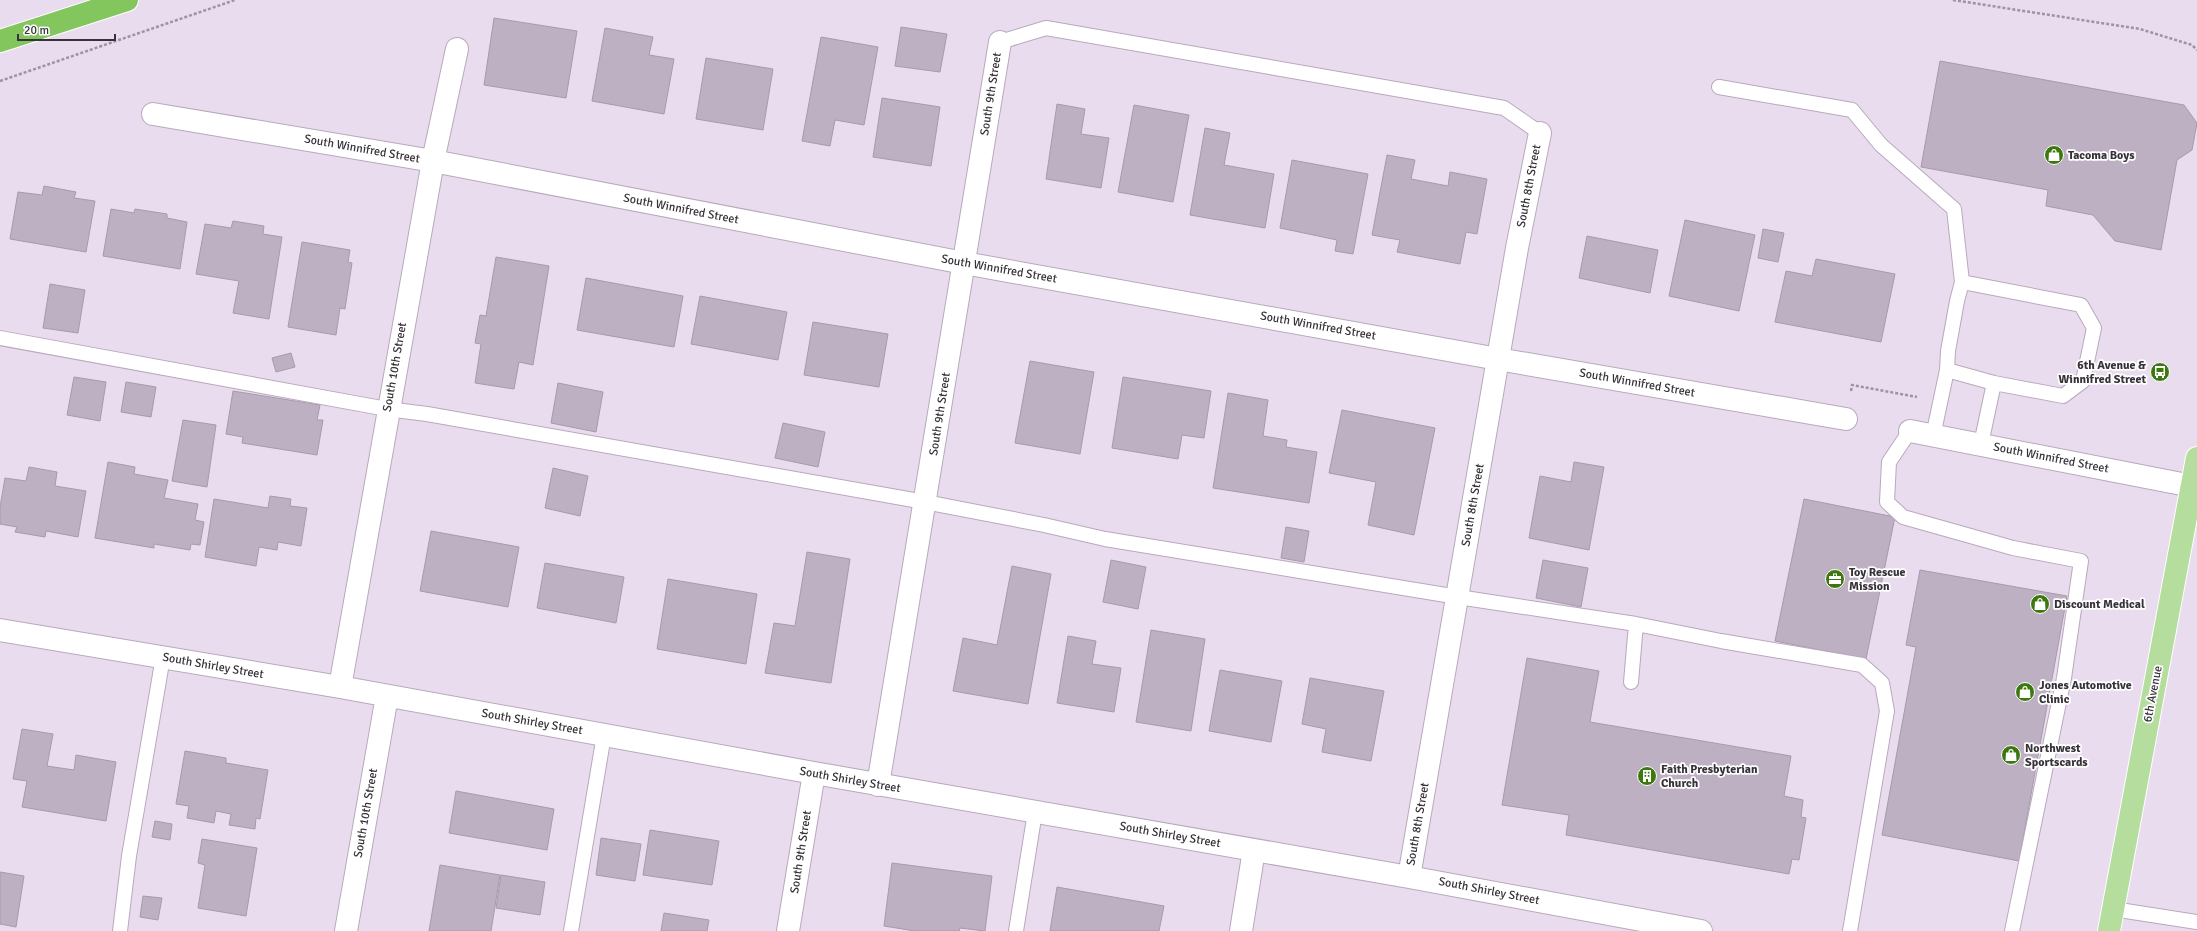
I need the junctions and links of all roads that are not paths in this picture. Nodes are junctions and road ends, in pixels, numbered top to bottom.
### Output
1 (127, 0) edge
2 (0, 41) edge
3 (1000, 42) joint
4 (457, 49) dead end
5 (1718, 87) dead end
6 (153, 114) dead end
7 (1540, 133) joint
8 (433, 161) junction
9 (964, 263) junction
10 (1962, 282) junction
11 (0, 338) edge
12 (1498, 359) junction
13 (1947, 370) junction
14 (1994, 383) junction
15 (387, 409) junction
16 (1846, 419) road end
17 (1910, 431) joint
18 (1933, 436) junction
19 (1981, 444) junction
20 (2197, 458) edge
21 (2192, 486) junction
22 (925, 502) junction
23 (1458, 597) junction
24 (1636, 624) junction
25 (0, 630) edge
26 (163, 657) junction
27 (1631, 682) dead end
28 (340, 687) junction
29 (387, 696) junction
30 (604, 735) junction
31 (814, 774) junction
32 (878, 784) junction
33 (1035, 812) junction
34 (1254, 850) junction
35 (1409, 877) junction
36 (2113, 909) junction
37 (2197, 922) edge
38 (120, 931) edge
39 (346, 931) edge
40 (570, 931) edge
41 (788, 931) edge
42 (1016, 931) edge
43 (1241, 931) edge
44 (1701, 931) edge
45 (1850, 931) edge
46 (2012, 931) edge
47 (2109, 931) edge

1 - 2 highway
3 - 7 lane
3 - 9 street, South 9th Street
4 - 8 street, South 10th Street
5 - 10 lane
6 - 8 street, South Winnifred Street
7 - 12 street, South 8th Street
8 - 9 street, South Winnifred Street
8 - 15 street, South 10th Street
9 - 12 street, South Winnifred Street
9 - 22 street, South 9th Street
10 - 13 lane
10 - 14 lane
11 - 15 lane
12 - 16 street, South Winnifred Street
12 - 23 street, South 8th Street
13 - 14 lane
13 - 18 lane
14 - 19 lane
15 - 22 lane
15 - 28 street, South 10th Street
17 - 18 street, South Winnifred Street
17 - 46 lane
18 - 19 street, South Winnifred Street
19 - 21 street, South Winnifred Street
20 - 21 main road, 6th Avenue
21 - 36 main road, 6th Avenue
22 - 23 lane
22 - 32 street, South 9th Street
23 - 24 lane
23 - 35 street, South 8th Street
24 - 27 lane
24 - 45 lane
25 - 26 street, South Shirley Street
26 - 28 street, South Shirley Street
26 - 38 lane
28 - 29 street, South Shirley Street
29 - 30 street, South Shirley Street
29 - 39 street, South 10th Street
30 - 31 street, South Shirley Street
30 - 40 lane
31 - 32 street, South Shirley Street
31 - 41 street, South 9th Street
32 - 33 street, South Shirley Street
33 - 34 street, South Shirley Street
33 - 42 lane
34 - 35 street, South Shirley Street
34 - 43 street
35 - 44 street, South Shirley Street
36 - 37 lane
36 - 47 main road, 6th Avenue

